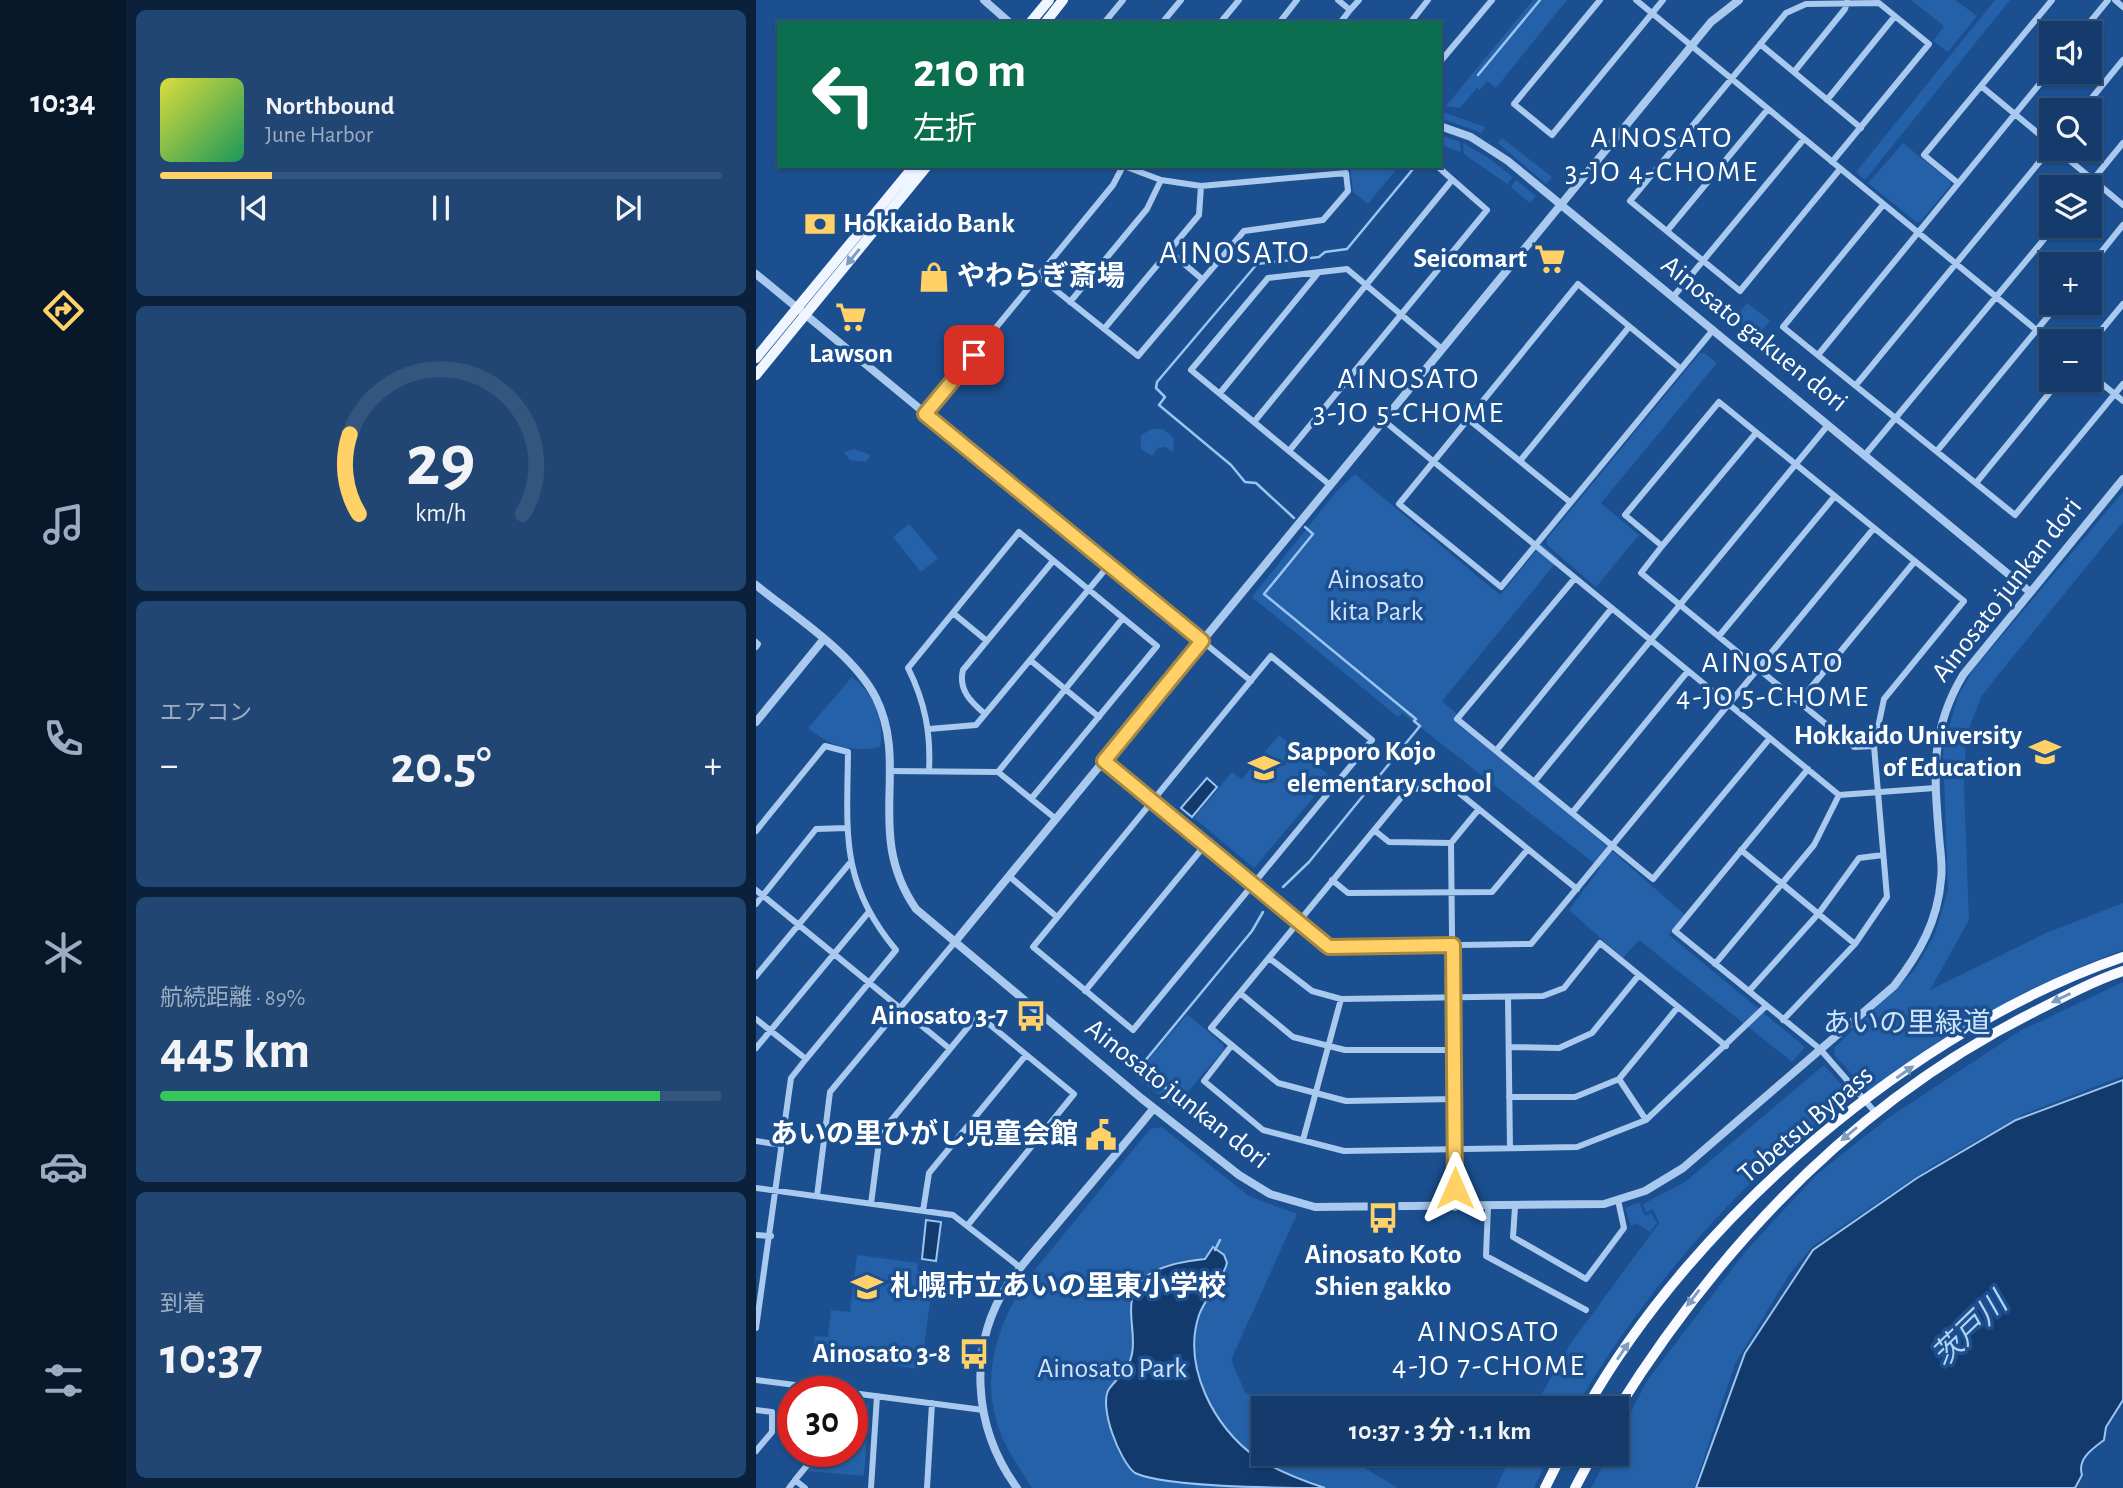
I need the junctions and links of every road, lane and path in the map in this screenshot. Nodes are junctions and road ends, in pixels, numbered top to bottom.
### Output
1 (985, 0) edge
2 (1049, 0) edge
3 (1063, 0) edge
4 (1123, 0) edge
5 (1181, 0) edge
6 (1239, 0) edge
7 (1297, 0) edge
8 (1338, 0) edge
9 (1359, 0) edge
10 (1428, 0) edge
11 (1492, 0) edge
12 (1600, 0) edge
13 (1636, 0) edge
14 (1662, 0) edge
15 (1739, 0) edge
16 (2052, 0) edge
17 (2108, 0) edge
18 (2115, 0) edge
19 (1847, 1) edge
20 (2123, 7) edge
21 (1350, 10) junction
22 (1652, 13) junction
23 (1895, 16) junction
24 (1008, 21) edge
25 (1032, 21) edge
26 (1047, 21) edge
27 (1106, 21) edge
28 (1165, 21) edge
29 (1222, 21) edge
30 (1281, 21) edge
31 (1342, 21) edge
32 (1412, 21) edge
33 (2091, 21) edge
34 (1760, 44) junction
35 (1691, 46) junction
36 (1442, 60) edge
37 (2123, 60) edge
38 (1794, 72) junction
39 (1731, 79) junction
40 (2040, 84) edge
41 (1981, 86) junction
42 (2092, 98) edge
43 (1827, 100) junction
44 (1768, 109) junction
45 (2015, 114) junction
46 (1442, 127) edge
47 (1861, 128) junction
48 (2039, 135) edge
49 (1804, 139) junction
50 (2123, 143) edge
51 (2039, 161) edge
52 (2070, 161) edge
53 (1832, 162) junction
54 (912, 168) edge
55 (926, 168) edge
56 (1122, 168) edge
57 (1128, 168) edge
58 (1439, 168) edge
59 (1840, 169) junction
60 (2087, 175) edge
61 (2097, 175) edge
62 (1161, 180) junction
63 (1452, 180) junction
64 (1958, 183) junction
65 (1200, 186) junction
66 (2102, 188) edge
67 (1560, 205) junction
68 (1883, 205) junction
69 (2123, 205) edge
70 (2123, 225) edge
71 (1667, 231) junction
72 (1917, 232) junction
73 (2045, 238) edge
74 (1169, 251) junction
75 (2101, 252) edge
76 (1704, 261) junction
77 (1955, 264) junction
78 (1319, 273) junction
79 (756, 274) edge
80 (1038, 276) junction
81 (1202, 279) junction
82 (1366, 286) junction
83 (1673, 297) junction
84 (1995, 298) junction
85 (1070, 302) junction
86 (2123, 304) edge
87 (801, 312) junction
88 (1401, 314) junction
89 (2049, 315) edge
90 (1629, 327) junction
91 (1104, 329) junction
92 (2102, 329) edge
93 (1713, 330) junction
94 (2036, 330) junction
95 (2039, 332) edge
96 (1442, 349) junction
97 (1818, 355) junction
98 (756, 358) edge
99 (1681, 369) junction
100 (756, 375) edge
101 (2102, 384) edge
102 (2123, 384) edge
103 (1856, 385) junction
104 (2050, 392) edge
105 (1220, 393) junction
106 (2114, 394) junction
107 (2123, 401) edge
108 (925, 414) junction
109 (1468, 419) junction
110 (1896, 419) junction
111 (1383, 421) junction
112 (1254, 422) junction
113 (1828, 425) junction
114 (1756, 432) junction
115 (1289, 451) junction
116 (1937, 452) junction
117 (1864, 456) junction
118 (1520, 461) junction
119 (1433, 462) junction
120 (1796, 464) junction
121 (2123, 479) edge
122 (1976, 483) junction
123 (1330, 485) junction
124 (1835, 496) junction
125 (1570, 502) junction
126 (1874, 528) junction
127 (1535, 545) junction
128 (1662, 546) junction
129 (1053, 561) junction
130 (1915, 561) junction
131 (1110, 565) junction
132 (1575, 578) junction
133 (756, 585) edge
134 (1088, 589) junction
135 (2030, 592) junction
136 (1680, 604) junction
137 (1612, 608) junction
138 (953, 613) junction
139 (1123, 618) junction
140 (1719, 636) junction
141 (823, 640) junction
142 (1651, 640) junction
143 (987, 641) junction
144 (1202, 641) junction
145 (1030, 660) junction
146 (1758, 668) junction
147 (1688, 671) junction
148 (1251, 681) junction
149 (1065, 689) junction
150 (1799, 702) junction
151 (1729, 704) junction
152 (985, 714) junction
153 (1099, 717) junction
154 (756, 722) edge
155 (929, 729) junction
156 (1770, 738) junction
157 (1874, 746) junction
158 (1496, 751) junction
159 (1104, 761) junction
160 (1808, 769) junction
161 (889, 771) junction
162 (929, 771) junction
163 (998, 772) junction
164 (1534, 782) junction
165 (1935, 788) junction
166 (1878, 792) junction
167 (1839, 794) junction
168 (1031, 799) junction
169 (1152, 801) junction
170 (1479, 809) junction
171 (1572, 813) junction
172 (1056, 819) junction
173 (847, 828) junction
174 (1374, 830) junction
175 (756, 831) edge
176 (1451, 843) junction
177 (1205, 845) junction
178 (1612, 846) junction
179 (1528, 849) junction
180 (1741, 850) junction
181 (1883, 855) junction
182 (849, 864) junction
183 (1009, 876) junction
184 (1332, 880) junction
185 (1782, 883) junction
186 (1254, 884) junction
187 (1577, 888) junction
188 (756, 890) edge
189 (1452, 892) junction
190 (763, 895) junction
191 (756, 904) edge
192 (868, 913) junction
193 (1819, 913) junction
194 (1057, 917) junction
195 (1299, 921) junction
196 (798, 924) junction
197 (954, 943) junction
198 (1854, 944) junction
199 (1453, 945) junction
200 (834, 954) junction
201 (2123, 957) edge
202 (1269, 958) junction
203 (1715, 964) junction
204 (2123, 971) edge
205 (1639, 975) junction
206 (756, 976) edge
207 (870, 983) junction
208 (1085, 991) junction
209 (1749, 991) junction
210 (1240, 993) junction
211 (1508, 997) junction
212 (1454, 998) junction
213 (1341, 999) junction
214 (1766, 1006) junction
215 (901, 1007) junction
216 (1678, 1007) junction
217 (756, 1019) edge
218 (1783, 1020) junction
219 (770, 1031) junction
220 (1232, 1045) junction
221 (1328, 1046) junction
222 (1726, 1046) junction
223 (1509, 1047) junction
224 (756, 1048) edge
225 (950, 1049) junction
226 (1820, 1049) junction
227 (1454, 1050) junction
228 (1026, 1055) junction
229 (806, 1059) junction
230 (1619, 1079) junction
231 (1315, 1093) junction
232 (1509, 1097) junction
233 (1454, 1099) junction
234 (1865, 1100) junction
235 (1153, 1108) junction
236 (1875, 1112) junction
237 (1646, 1120) junction
238 (1303, 1140) junction
239 (756, 1142) edge
240 (782, 1145) junction
241 (1510, 1148) junction
242 (1455, 1149) junction
243 (756, 1188) edge
244 (777, 1191) junction
245 (817, 1196) junction
246 (1619, 1200) junction
247 (871, 1203) junction
248 (1488, 1207) junction
249 (1515, 1207) junction
250 (1455, 1208) junction
251 (923, 1210) junction
252 (967, 1226) junction
253 (756, 1234) edge
254 (771, 1236) junction
255 (1021, 1268) junction
256 (756, 1280) edge
257 (765, 1281) junction
258 (1586, 1310) dead end
259 (756, 1328) edge
260 (756, 1380) edge
261 (777, 1383) edge
262 (868, 1395) edge
263 (877, 1396) junction
264 (1595, 1396) edge
265 (1626, 1396) edge
266 (932, 1403) junction
267 (756, 1410) edge
268 (983, 1410) junction
269 (756, 1451) edge
270 (1556, 1466) edge
271 (1586, 1466) edge
272 (806, 1467) edge
273 (795, 1480) junction
274 (789, 1488) edge
275 (805, 1488) edge
276 (871, 1488) edge
277 (927, 1488) edge
278 (1017, 1488) edge
279 (1545, 1488) edge
280 (1576, 1488) edge

1 - 24 street
2 - 25 main road
3 - 26 main road
4 - 27 street
5 - 28 street
6 - 29 street
7 - 30 street
8 - 21 street
9 - 21 street
10 - 32 street
11 - 36 street
12 - 22 street
13 - 22 street
14 - 22 street
15 - 35 street
16 - 41 street
17 - 33 street
18 - 20 street
19 - 23 street
19 - 34 street
19 - 38 street
21 - 31 street
22 - 35 street
23 - 43 street
23 - 47 street
34 - 38 street
34 - 39 street
35 - 39 street
35 - 67 street
37 - 42 street
38 - 43 street
39 - 44 street
39 - 71 street
40 - 45 street
41 - 45 street
41 - 64 street
43 - 47 street
44 - 49 street
44 - 71 street
45 - 48 street
45 - 64 street
46 - 67 street, Ainosato gakuen dori
47 - 53 street
49 - 53 street
49 - 76 street
50 - 61 street
51 - 77 street
52 - 60 street
53 - 59 street
54 - 87 main road
55 -> 87 main road
56 - 80 street
57 - 62 street
58 - 63 street
59 - 68 street
59 - 76 street
62 - 65 street
62 - 85 street
63 - 82 street
63 - 88 street
64 - 72 street
65 - 74 street
65 - 81 street
66 - 69 street
67 - 83 street, Ainosato gakuen dori
67 - 96 street
68 - 72 street
68 - 97 street
70 - 75 street
71 - 76 street
72 - 77 street
72 - 97 street
73 - 84 street
74 - 81 street
74 - 91 street
76 - 83 street
77 - 84 street
77 - 103 street
78 - 82 street
78 - 105 street
78 - 105 street
79 - 87 street
80 - 85 street
80 - 108 street
81 - 91 street
82 - 88 street
82 - 112 street
83 - 93 street, Ainosato gakuen dori
84 - 94 street
84 - 110 street
85 - 91 street
86 - 92 street
87 - 98 main road
87 - 100 main road
87 - 108 street
88 - 96 street
88 - 115 street
89 - 94 street
90 - 99 street
90 - 109 street
90 - 118 street
93 - 99 street
93 - 113 street, Ainosato gakuen dori
94 - 95 street
94 - 116 street
96 - 111 street
97 - 103 street
99 - 125 street
101 - 106 street
102 - 106 street
103 - 110 street
104 - 122 street
105 - 112 street
106 - 107 street
106 - 122 street
108 - 131 street
109 - 118 street
109 - 119 street
110 - 116 street
110 - 117 street
111 - 119 street
111 - 123 street
112 - 115 street
113 - 117 street, Ainosato gakuen dori
113 - 120 street
114 - 120 street
114 - 128 street
114 - 128 street
115 - 123 street
116 - 122 street
117 - 135 street, Ainosato gakuen dori
118 - 125 street
119 - 127 street
119 - 127 street
120 - 124 street
120 - 136 street
121 - 135 street, Ainosato junkan dori
123 - 144 street
124 - 126 street
124 - 140 street
125 - 127 street
126 - 130 street
126 - 146 street
127 - 132 street
128 - 136 street
129 - 134 street
129 - 138 street
129 - 143 street
130 - 150 street
130 - 157 street
131 - 134 street
131 - 144 street
132 - 137 street
132 - 158 street
133 - 141 street, Ainosato junkan dori
134 - 139 street
134 - 145 street
135 - 165 street, Ainosato junkan dori
136 - 140 street
136 - 142 street
137 - 142 street
137 - 158 street
138 - 143 street
138 - 155 street
139 - 149 street
139 - 153 street
140 - 146 street
141 - 154 street
141 - 161 street, Ainosato junkan dori
142 - 147 street
142 - 164 street
143 - 152 street
144 - 148 street
144 - 159 street
145 - 149 street
145 - 152 street
146 - 150 street
146 - 151 street
147 - 151 street
147 - 171 street
148 - 169 street
148 - 186 street
149 - 153 street
149 - 163 street
150 - 157 street
151 - 156 street
151 - 178 street
152 - 155 street
153 - 168 street
155 - 162 street
156 - 160 street
156 - 178 street
157 - 166 street
158 - 164 street
159 - 169 street
159 - 172 street
160 - 167 street
160 - 180 street
161 - 162 street
161 - 197 street, Ainosato junkan dori
162 - 163 street
163 - 168 street
164 - 171 street
165 - 166 street
165 - 226 street, Ainosato junkan dori
166 - 167 street
166 - 181 street
167 - 185 street
168 - 172 street
169 - 177 street
169 - 194 street
170 - 174 street
170 - 176 street
170 - 179 street
171 - 178 street
172 - 183 street
173 - 175 street
173 - 182 street
173 - 190 street
174 - 176 street
174 - 184 street
176 - 189 street
177 - 186 street
177 - 208 street
178 - 187 street
179 - 187 street
179 - 189 street
180 - 185 street
180 - 203 street
181 - 193 street
181 - 198 street
182 - 192 street
182 - 196 street
183 - 194 street
183 - 197 street
184 - 189 street
184 - 195 street
185 - 193 street
185 - 203 street
186 - 195 street
186 - 208 street
187 - 199 street
188 - 190 street
189 - 199 street
190 - 191 street
190 - 196 street
192 - 200 street
192 - 207 street
193 - 198 street
193 - 209 street
194 - 208 street
195 - 199 street
195 - 202 street
196 - 200 street
196 - 206 street
197 - 215 street
197 - 235 street, Ainosato junkan dori
198 - 218 street
199 - 212 street
200 - 207 street
200 - 219 street
234 -> 201 highway, Tobetsu Bypass
202 - 210 street
202 - 213 street
203 - 209 street
204 -> 236 highway, Tobetsu Bypass
205 - 211 street
205 - 216 street
205 - 223 street
207 - 215 street
207 - 229 street
209 - 214 street
210 - 220 street
210 - 221 street
211 - 212 street
211 - 223 street
212 - 213 street
212 - 227 street
213 - 221 street
214 - 218 street
214 - 222 street
215 - 225 street
215 - 245 street
216 - 222 street
216 - 230 street
217 - 219 street
218 - 226 street
219 - 224 street
219 - 229 street
220 - 231 street
220 - 238 street
221 - 227 street
221 - 231 street
222 - 237 street
223 - 232 street
225 - 228 street
225 - 247 street
226 - 234 street
226 - 246 street, Ainosato junkan dori
227 - 233 street
228 - 251 street
228 - 252 street
229 - 240 street
230 - 232 street
230 - 237 street
231 - 233 street
231 - 238 street
232 - 241 street
233 - 242 street
234 - 236 street
264 -> 234 highway, Tobetsu Bypass
235 - 250 street, Ainosato junkan dori
235 - 255 street
236 -> 265 highway, Tobetsu Bypass
237 - 241 street
238 - 242 street
239 - 240 street
240 - 244 street
241 - 242 street
242 - 250 street
243 - 244 street
244 - 245 street
244 - 254 street
245 - 247 street
246 - 249 street, Ainosato junkan dori
246 - 249 street
247 - 251 street
248 - 249 street, Ainosato junkan dori
248 - 250 street, Ainosato junkan dori
248 - 258 street
251 - 252 street
252 - 255 street
253 - 254 street
254 - 257 street
255 - 268 street
256 - 257 street
257 - 259 street
260 - 261 street
262 - 263 street
263 - 266 street
263 - 276 street
266 - 268 street
266 - 277 street
267 - 269 street
268 - 278 street
270 - 279 highway
271 - 280 highway
272 - 273 street
273 - 274 street
273 - 275 street

